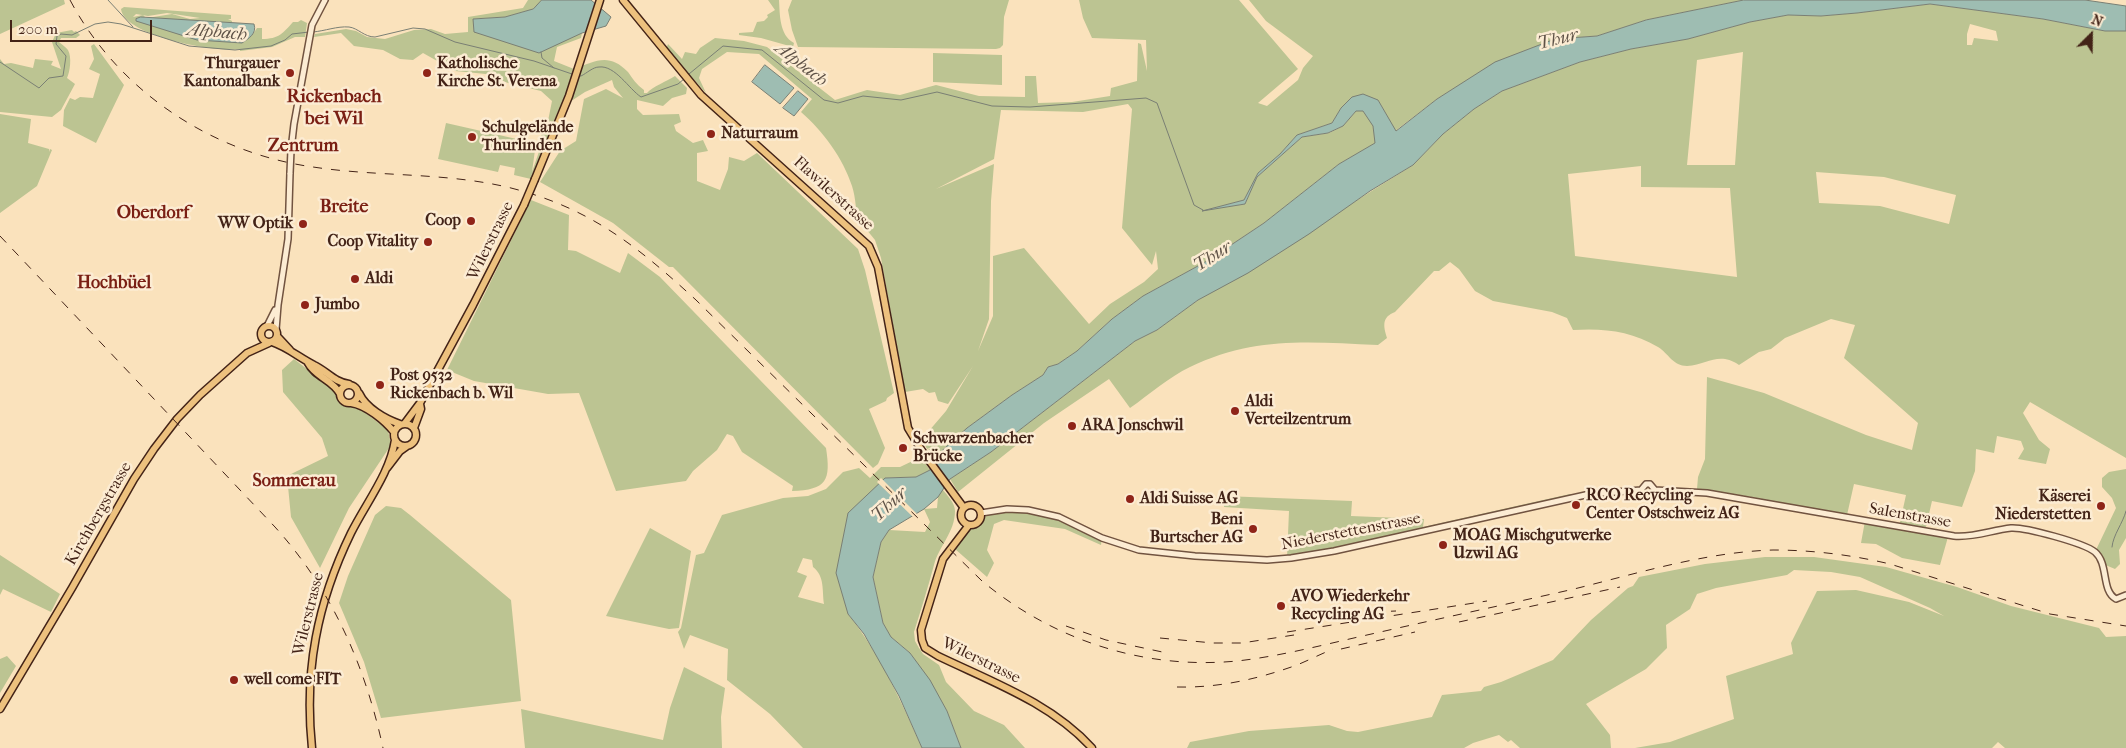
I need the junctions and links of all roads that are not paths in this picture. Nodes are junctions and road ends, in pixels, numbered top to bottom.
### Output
1 (324, 0) edge
2 (600, 0) edge
3 (623, 0) edge
4 (278, 305) junction
5 (267, 326) junction
6 (277, 333) junction
7 (261, 335) junction
8 (270, 342) junction
9 (290, 350) junction
10 (247, 353) junction
11 (308, 363) junction
12 (349, 384) junction
13 (359, 393) junction
14 (340, 394) junction
15 (350, 403) junction
16 (420, 403) junction
17 (403, 424) junction
18 (414, 428) junction
19 (394, 432) junction
20 (395, 440) junction
21 (408, 445) junction
22 (386, 468) junction
23 (1641, 490) junction
24 (1655, 490) junction
25 (964, 508) junction
26 (981, 513) junction
27 (966, 523) junction
28 (2126, 595) edge
29 (0, 709) edge
30 (312, 748) edge
31 (1092, 748) edge

1 - 4 street, bridge
2 - 16 main road, Wilerstrasse, bridge
3 - 25 main road, Flawilerstrasse
4 - 5 street
4 - 6 street
5 - 6 main road
5 - 7 main road
6 - 8 main road
6 - 9 main road
7 - 8 main road
7 - 10 main road, Kirchbergstrasse
8 - 9 main road
8 - 10 main road, Kirchbergstrasse
9 - 11 main road
10 - 29 main road, Kirchbergstrasse
11 - 12 main road
11 - 14 main road
12 - 13 main road
12 - 14 main road
13 - 15 main road
13 - 17 main road
14 - 15 main road
15 - 19 main road
16 - 17 main road, Wilerstrasse
16 - 18 main road, Wilerstrasse
17 - 18 main road
17 - 19 main road
18 - 21 main road
19 - 20 main road
20 - 21 main road
20 - 22 main road, Wilerstrasse
21 - 22 main road, Wilerstrasse
22 - 30 main road, Wilerstrasse
23 - 24 street
23 - 24 street
23 - 26 street, Niederstettenstrasse
24 - 28 street, Salenstrasse
25 - 26 main road
25 - 27 main road, Wilerstrasse
26 - 27 main road, Wilerstrasse
27 - 31 main road, Wilerstrasse

